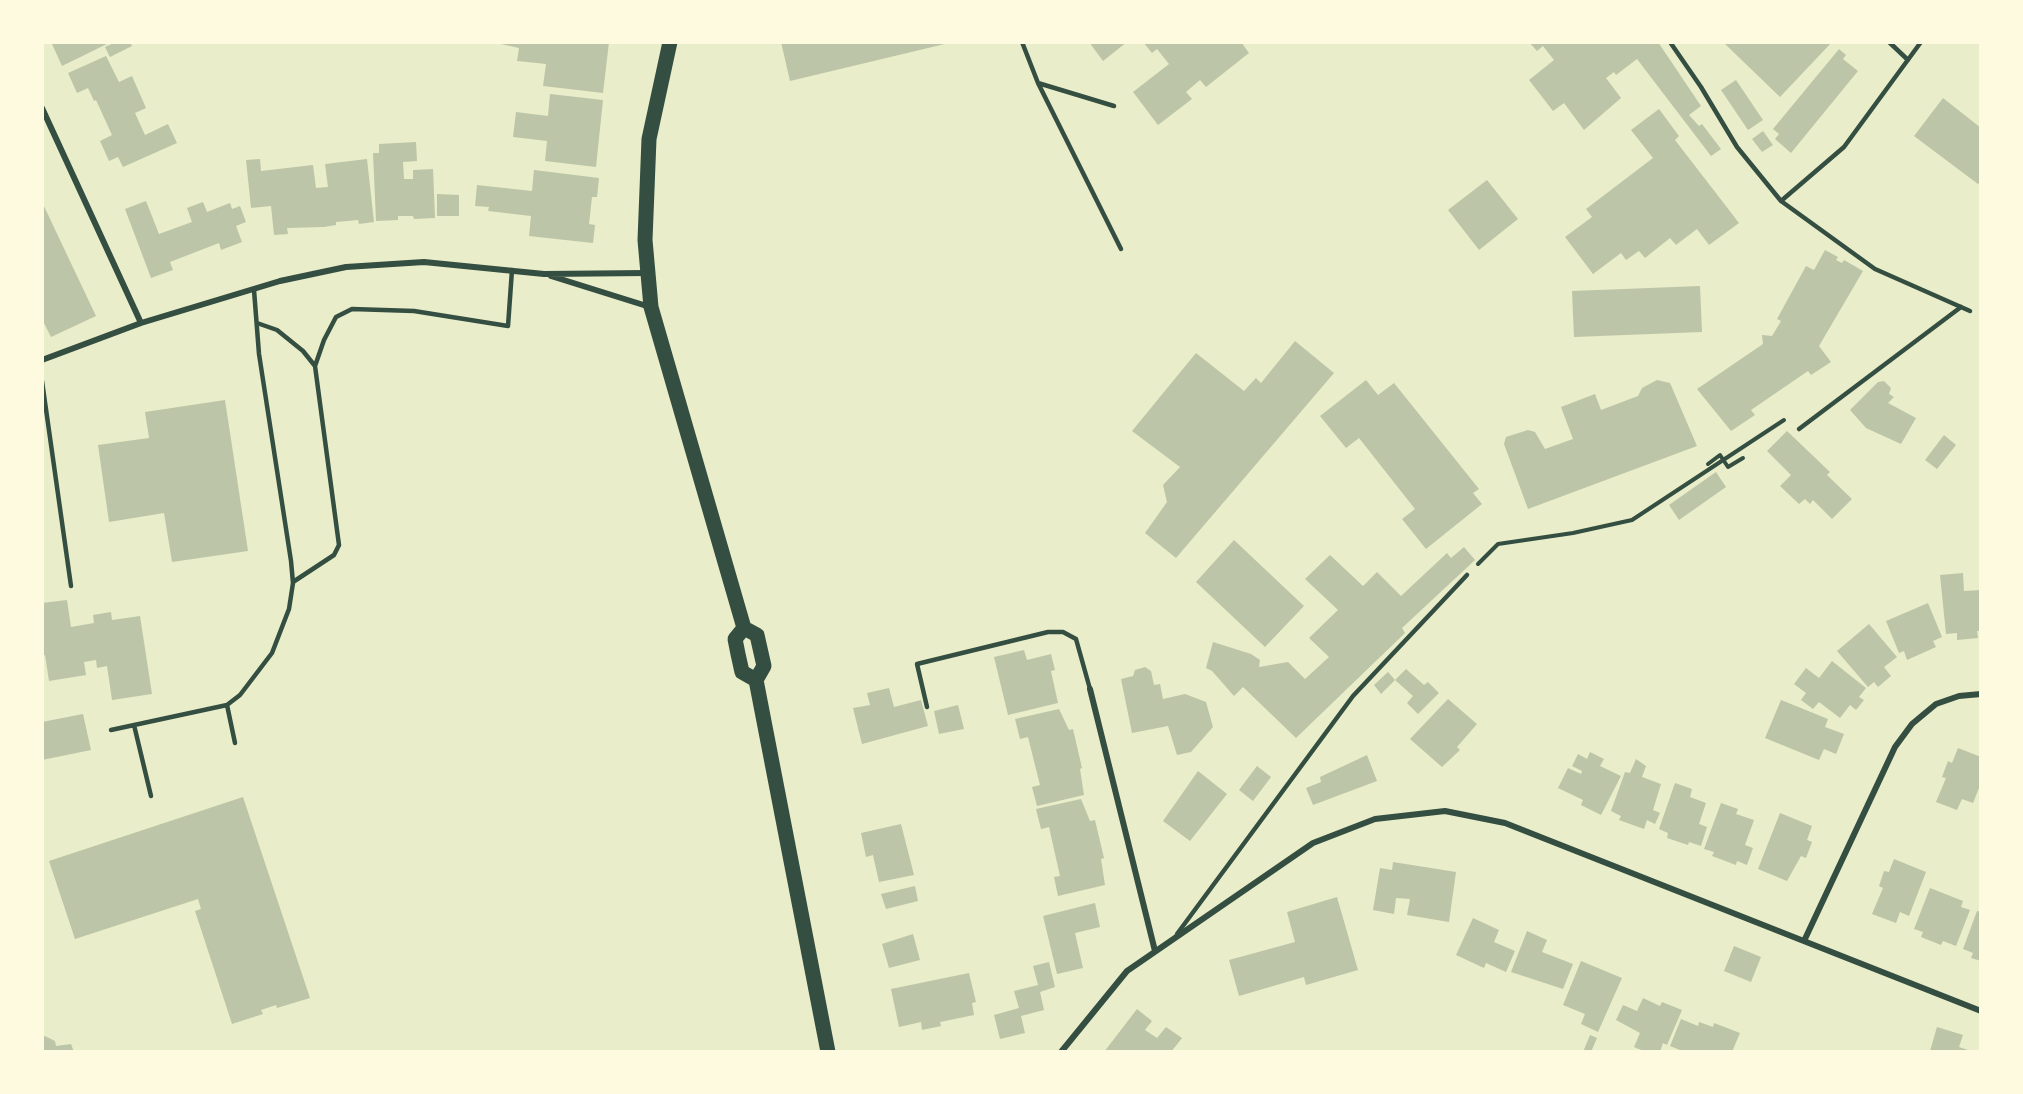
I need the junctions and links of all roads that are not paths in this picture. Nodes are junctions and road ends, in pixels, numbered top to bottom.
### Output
1 (670, 42) edge
2 (1022, 42) edge
3 (1670, 42) edge
4 (1889, 42) edge
5 (1921, 42) edge
6 (1908, 60) junction
7 (1038, 83) junction
8 (1114, 106) dead end
9 (42, 108) edge
10 (1781, 201) junction
11 (1122, 249) dead end
12 (512, 270) junction
13 (647, 273) junction
14 (544, 274) junction
15 (254, 290) junction
16 (651, 307) junction
17 (1961, 307) junction
18 (1970, 311) dead end
19 (141, 322) junction
20 (257, 323) junction
21 (42, 360) edge
22 (315, 366) junction
23 (42, 381) edge
24 (1799, 429) dead end
25 (1467, 575) road end
26 (293, 583) junction
27 (71, 586) dead end
28 (744, 628) junction
29 (756, 680) junction
30 (1090, 689) joint
31 (1981, 694) edge
32 (227, 705) junction
33 (927, 707) dead end
34 (134, 725) junction
35 (111, 730) dead end
36 (235, 743) dead end
37 (152, 796) dead end
38 (1177, 934) junction
39 (1804, 941) junction
40 (1155, 951) junction
41 (1981, 1011) edge
42 (828, 1052) edge
43 (1061, 1052) edge

1 - 13 main road
2 - 7 lane
3 - 10 lane
4 - 6 lane
5 - 6 lane
6 - 10 lane
7 - 8 lane
7 - 11 lane
9 - 19 street
10 - 17 lane
12 - 14 street
12 - 15 street
12 - 22 lane
13 - 14 street
13 - 16 main road
14 - 16 street
15 - 19 street
15 - 20 lane
16 - 28 main road
17 - 18 lane
17 - 24 lane
19 - 21 street
20 - 22 lane
20 - 26 lane
22 - 26 lane
23 - 27 lane
25 - 38 lane
26 - 32 lane
28 - 29 main road
28 - 29 main road
29 - 42 main road
30 - 33 lane
30 - 40 street
31 - 39 street
32 - 34 lane
32 - 36 lane
34 - 35 lane
34 - 37 lane
38 - 39 street
38 - 40 street
39 - 41 street
40 - 43 street

